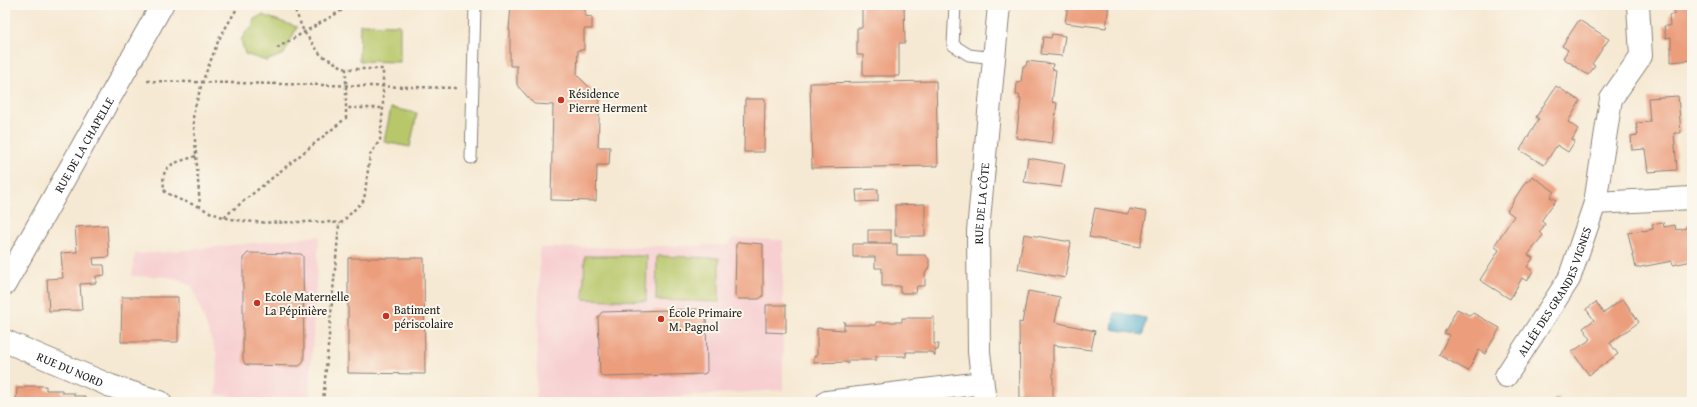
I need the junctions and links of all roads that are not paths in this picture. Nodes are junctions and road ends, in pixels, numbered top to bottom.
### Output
1 (162, 5) edge
2 (475, 5) edge
3 (955, 5) edge
4 (999, 5) edge
5 (1638, 5) edge
6 (994, 58) junction
7 (471, 158) dead end
8 (1692, 198) edge
9 (1595, 203) junction
10 (5, 284) edge
11 (5, 341) edge
12 (1506, 376) dead end
13 (983, 393) edge
14 (882, 399) edge
15 (160, 402) edge
16 (827, 402) edge

1 - 10 street, RUE DE LA CHAPELLE
2 - 7 lane
3 - 6 lane
4 - 6 street, RUE DE LA CÔTE
5 - 9 street, ALLÉE DES GRANDES VIGNES
6 - 13 street, RUE DE LA CÔTE
8 - 9 street
9 - 12 street, ALLÉE DES GRANDES VIGNES
11 - 15 street, RUE DU NORD
13 - 14 street
14 - 16 street

